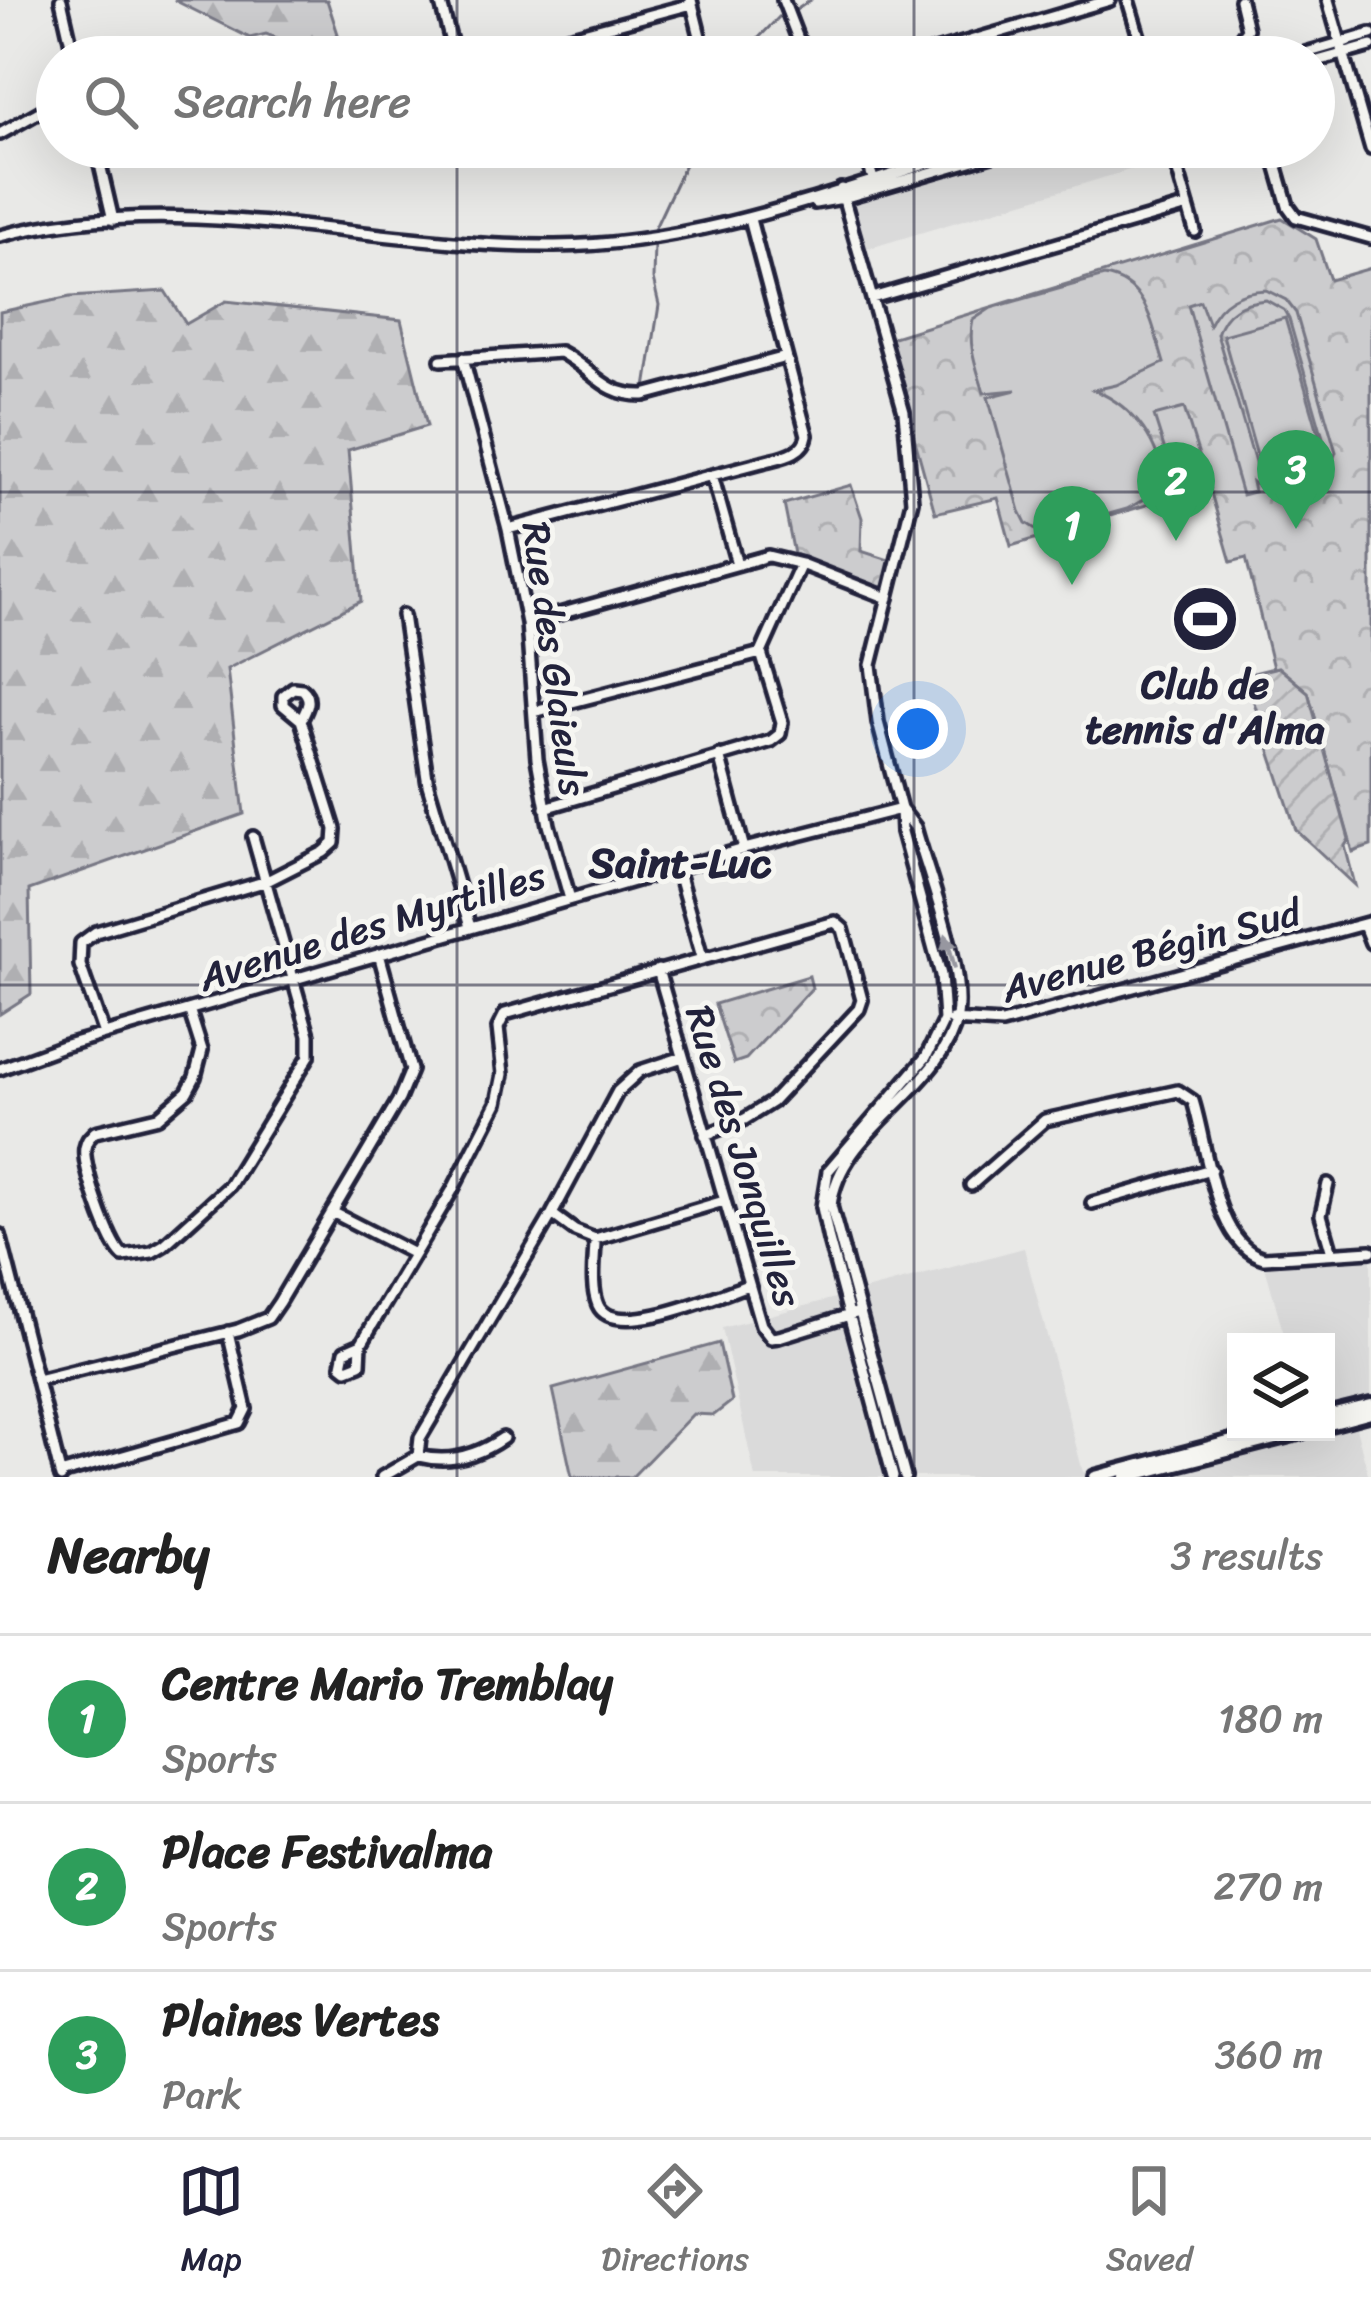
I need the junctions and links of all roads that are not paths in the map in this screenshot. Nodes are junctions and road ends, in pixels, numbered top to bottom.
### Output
1 (61, 0) edge
2 (440, 0) edge
3 (1110, 0) edge
4 (1128, 0) edge
5 (1240, 0) edge
6 (1328, 0) edge
7 (787, 1) edge
8 (691, 2) edge
9 (1371, 34) edge
10 (69, 36) edge
11 (449, 36) edge
12 (569, 36) edge
13 (700, 36) edge
14 (798, 36) edge
15 (987, 36) edge
16 (1138, 36) edge
17 (1242, 36) edge
18 (1371, 46) edge
19 (1342, 48) junction
20 (1335, 49) edge
21 (1335, 52) edge
22 (36, 114) edge
23 (0, 134) edge
24 (1371, 148) edge
25 (101, 168) edge
26 (869, 168) edge
27 (919, 168) edge
28 (934, 168) edge
29 (1177, 168) edge
30 (1277, 168) edge
31 (874, 183) junction
32 (842, 194) junction
33 (1188, 206) junction
34 (750, 219) junction
35 (113, 220) junction
36 (1195, 231) dead end
37 (0, 236) edge
38 (1371, 238) edge
39 (872, 298) junction
40 (786, 357) junction
41 (463, 358) junction
42 (441, 360) dead end
43 (712, 475) junction
44 (508, 529) junction
45 (737, 564) junction
46 (801, 564) junction
47 (888, 598) junction
48 (403, 616) dead end
49 (527, 623) junction
50 (761, 653) junction
51 (534, 712) junction
52 (301, 720) dead end
53 (719, 755) junction
54 (545, 808) junction
55 (901, 808) junction
56 (254, 837) dead end
57 (744, 849) junction
58 (677, 869) junction
59 (267, 881) junction
60 (570, 899) junction
61 (1367, 924) edge
62 (470, 927) junction
63 (1371, 943) edge
64 (379, 954) junction
65 (702, 957) junction
66 (658, 970) junction
67 (294, 979) junction
68 (190, 1012) junction
69 (950, 1020) junction
70 (104, 1034) junction
71 (683, 1057) junction
72 (0, 1069) edge
73 (705, 1135) junction
74 (1211, 1169) junction
75 (971, 1184) dead end
76 (1328, 1184) dead end
77 (724, 1201) junction
78 (1092, 1203) dead end
79 (332, 1212) junction
80 (552, 1214) junction
81 (0, 1234) edge
82 (595, 1239) junction
83 (1371, 1251) edge
84 (1332, 1253) junction
85 (414, 1254) junction
86 (748, 1285) junction
87 (855, 1313) junction
88 (228, 1332) junction
89 (361, 1344) dead end
90 (37, 1380) junction
91 (1371, 1409) edge
92 (1335, 1415) edge
93 (1335, 1423) edge
94 (503, 1438) dead end
95 (1232, 1441) edge
96 (1267, 1441) edge
97 (418, 1456) junction
98 (61, 1475) edge
99 (382, 1477) edge
100 (893, 1477) edge
101 (904, 1477) edge
102 (1095, 1477) edge
103 (1126, 1477) edge

1 - 10 street
2 - 11 street
3 - 15 street
4 - 16 street
5 - 17 street
6 - 19 street
7 - 14 street
8 - 12 street
8 - 13 street
9 - 19 street
18 - 19 street
19 - 20 street
19 - 21 street
19 - 24 street
22 - 23 street
25 - 35 street
26 - 31 street
27 - 31 street
28 - 31 street
29 - 33 street
30 - 38 street
31 - 32 street
32 - 34 street
32 - 39 street
33 - 36 street
33 - 39 street
34 - 35 street
34 - 40 street
35 - 37 street
39 - 47 street
40 - 41 street
40 - 43 street
41 - 42 street
41 - 44 street, Rue des Glaieuls
43 - 44 street
43 - 45 street
44 - 49 street, Rue des Glaieuls
45 - 46 street
45 - 49 street
46 - 47 street
46 - 50 street
47 - 55 street
48 - 62 street
49 - 51 street, Rue des Glaieuls
50 - 51 street
50 - 53 street
51 - 54 street, Rue des Glaieuls
52 - 59 street
53 - 54 street
53 - 57 street
54 - 60 street, Rue des Glaieuls
55 - 57 street, Avenue des Myrtilles
55 - 69 street
56 - 59 street
57 - 58 street, Avenue des Myrtilles
58 - 60 street, Avenue des Myrtilles
58 - 65 street
59 - 67 street
59 - 70 street
60 - 62 street, Avenue des Myrtilles
61 - 63 street
61 - 69 street, Avenue Bégin Sud
62 - 64 street, Avenue des Myrtilles
64 - 67 street, Avenue des Myrtilles
64 - 79 street
65 - 66 street
65 - 73 street
66 - 71 street, Rue des Jonquilles
66 - 85 street
67 - 68 street, Avenue des Myrtilles
67 - 68 street
68 - 70 street, Avenue des Myrtilles
69 - 87 street
70 - 72 street, Avenue des Myrtilles
71 - 73 street, Rue des Jonquilles
71 - 80 street
73 - 77 street, Rue des Jonquilles
74 - 75 street
74 - 78 street
74 - 84 street
76 - 84 street
77 - 82 street
77 - 86 street, Rue des Jonquilles
79 - 85 street
79 - 88 street
80 - 82 street
80 - 97 street
81 - 90 street
82 - 86 street
83 - 84 street
85 - 89 street
86 - 87 street, Rue des Jonquilles
87 - 100 street
87 - 101 street
88 - 90 street
88 - 98 street
90 - 98 street
91 - 92 main road
91 - 93 main road
94 - 97 street
95 - 102 main road
96 - 103 main road
97 - 99 street

